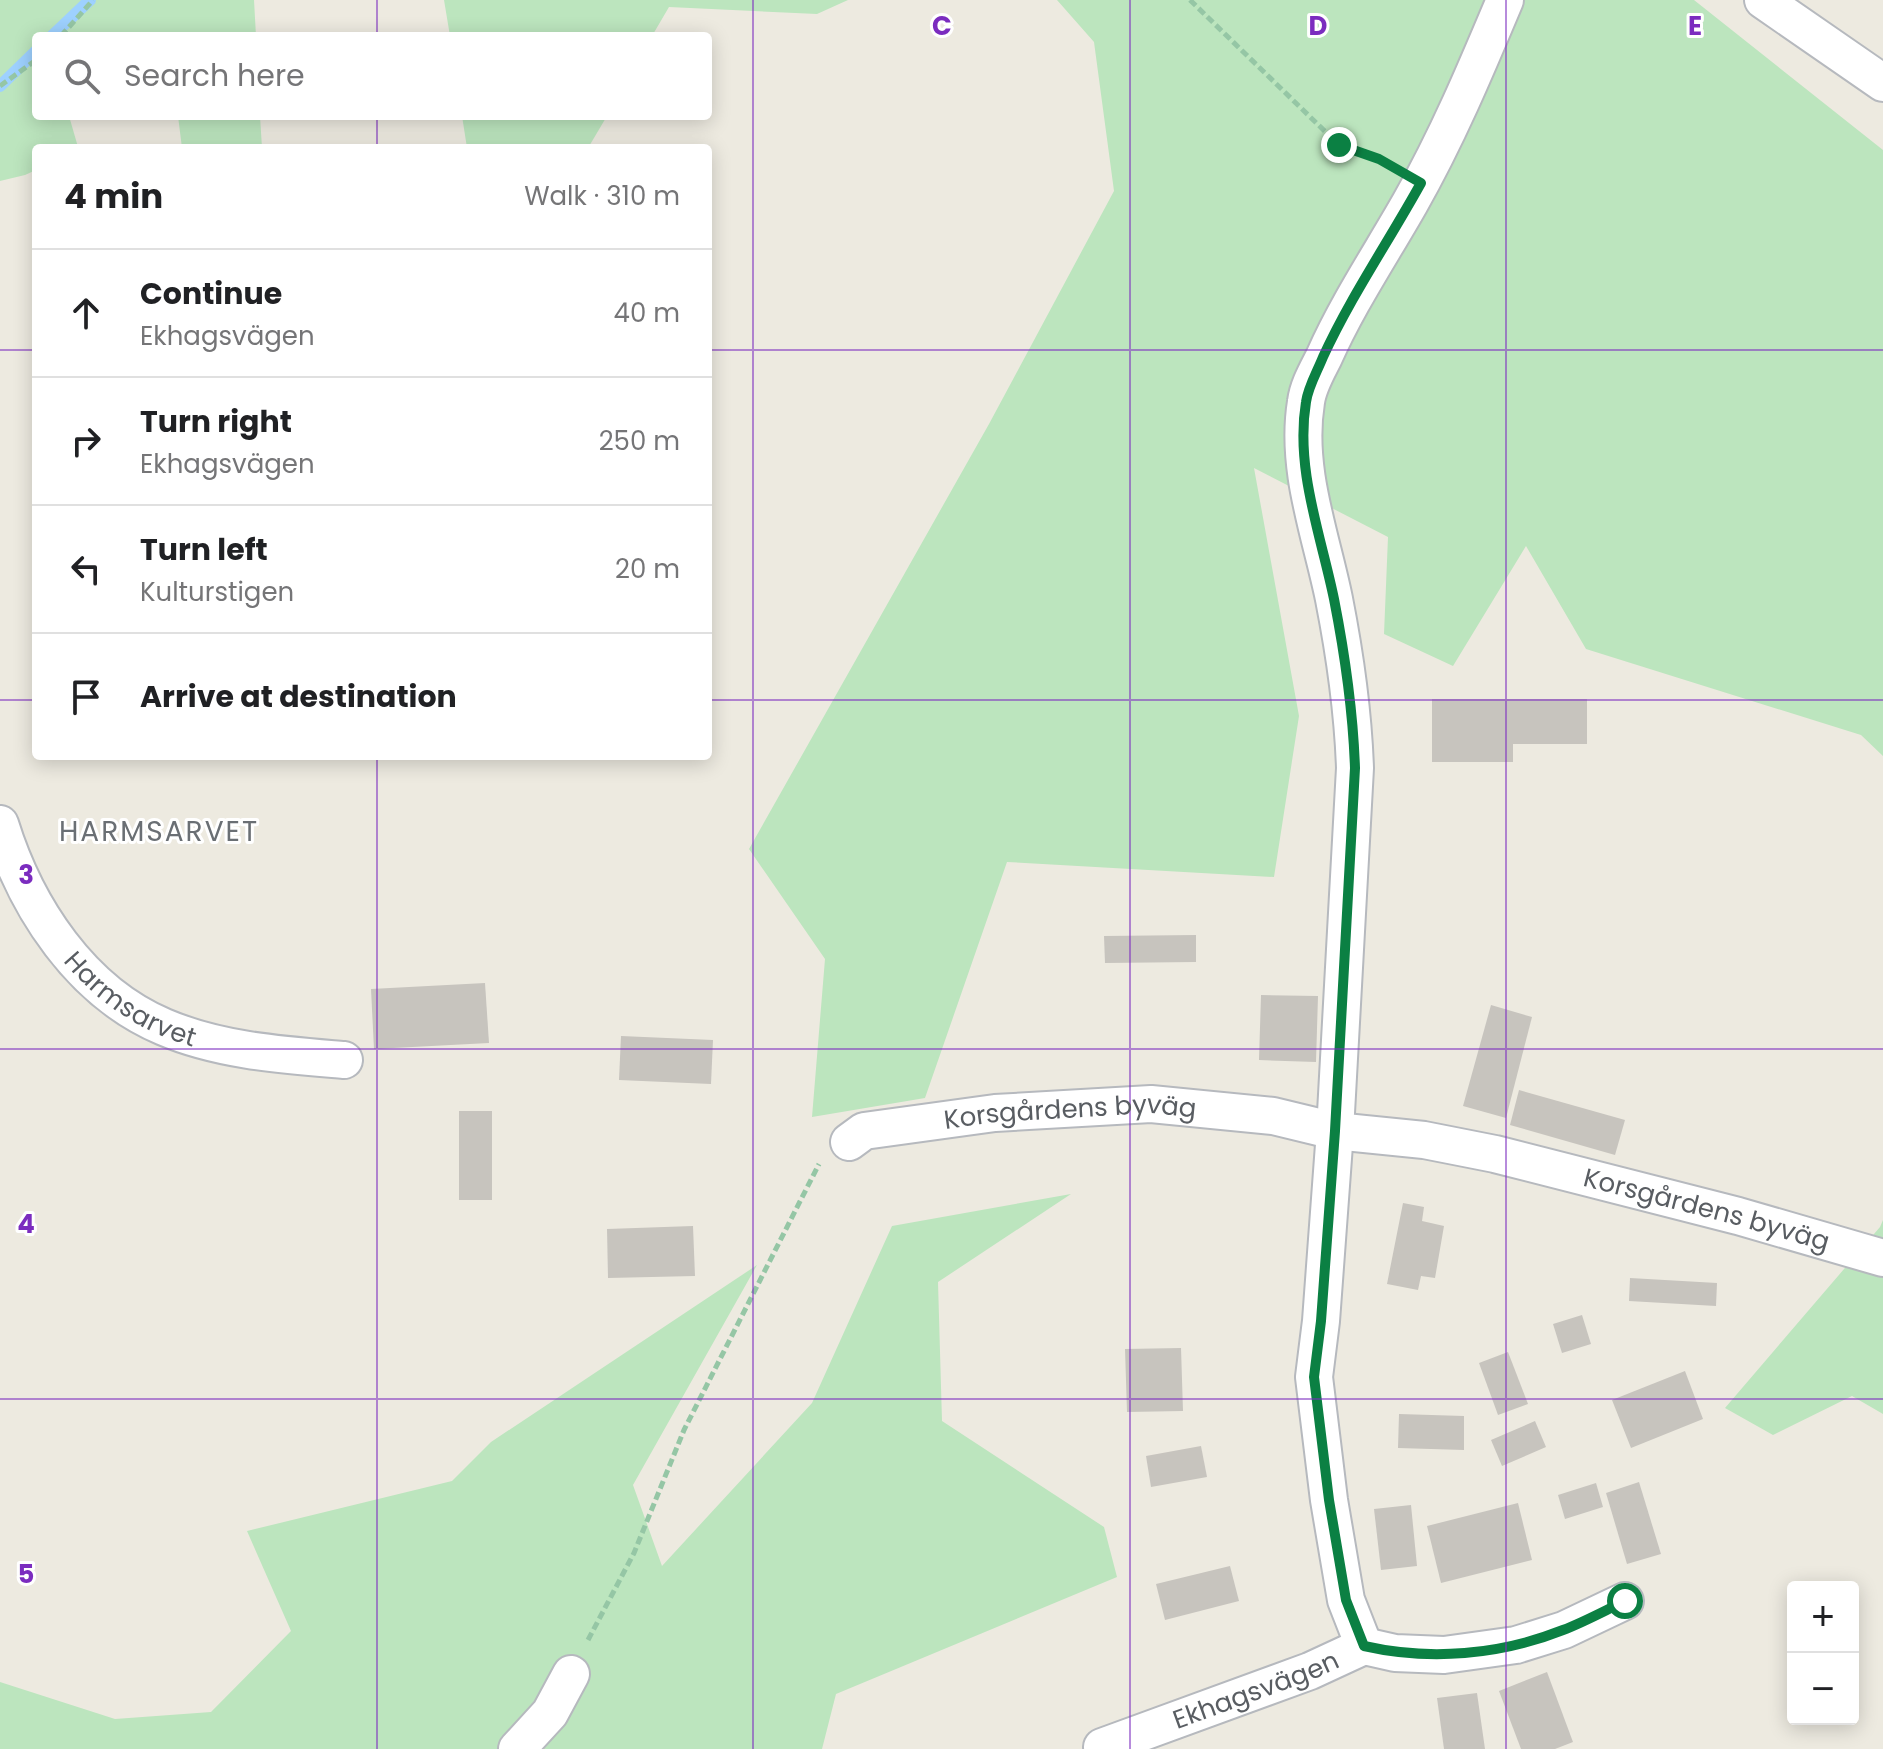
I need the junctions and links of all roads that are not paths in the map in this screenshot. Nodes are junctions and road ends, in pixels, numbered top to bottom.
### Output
1 (1505, 0) edge
2 (1763, 0) edge
3 (1883, 83) edge
4 (0, 824) edge
5 (344, 1060) dead end
6 (1335, 1131) junction
7 (849, 1142) road end
8 (1883, 1258) edge
9 (1625, 1601) dead end
10 (1364, 1646) junction
11 (571, 1674) road end
12 (1102, 1747) edge
13 (517, 1749) edge

1 - 6 street, Ekhagsvägen
2 - 3 street
4 - 5 street, Harmsarvet
6 - 7 street, Korsgårdens byväg
6 - 8 street, Korsgårdens byväg
6 - 10 street, Ekhagsvägen
9 - 10 street, Ekhagsvägen
10 - 12 street, Ekhagsvägen
11 - 13 street

